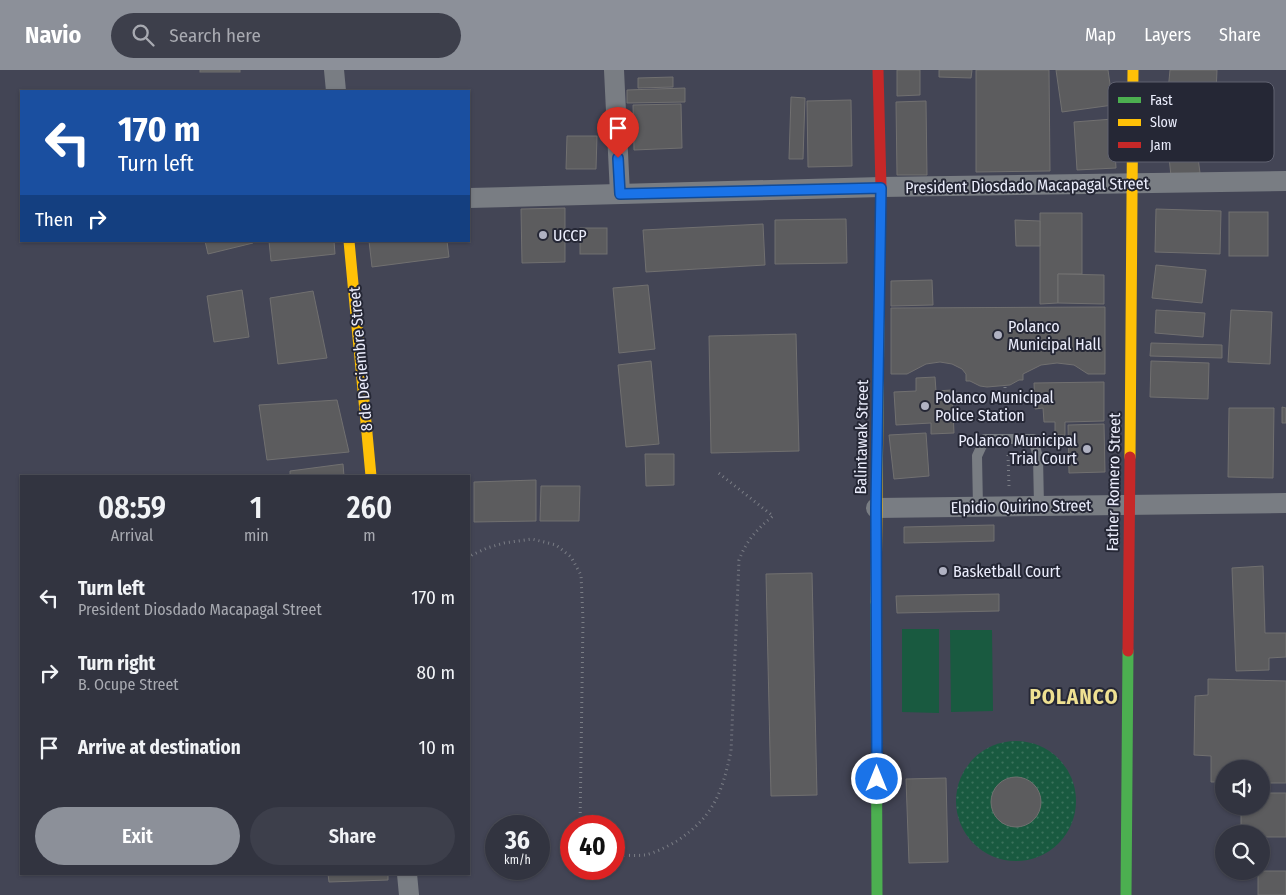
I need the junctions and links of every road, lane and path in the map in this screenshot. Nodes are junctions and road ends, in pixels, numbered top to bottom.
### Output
1 (334, 70) edge
2 (614, 70) edge
3 (878, 70) edge
4 (336, 90) edge
5 (1132, 162) edge
6 (1286, 181) edge
7 (1132, 182) junction
8 (881, 188) junction
9 (620, 194) junction
10 (470, 198) edge
11 (349, 242) edge
12 (716, 471) dead end
13 (370, 475) edge
14 (1286, 503) edge
15 (1129, 505) junction
16 (1040, 506) junction
17 (978, 507) junction
18 (876, 508) junction
19 (470, 558) edge
20 (580, 815) edge
21 (625, 856) edge
22 (407, 875) edge
23 (409, 895) edge
24 (877, 895) edge
25 (1126, 895) edge

1 - 4 street
2 - 9 street
3 - 8 street, Balintawak Street
5 - 7 street, Father Romero Street
6 - 7 street, President Diosdado Macapagal Street
7 - 8 street, President Diosdado Macapagal Street
7 - 15 street, Father Romero Street
8 - 9 street, President Diosdado Macapagal Street
8 - 18 street, Balintawak Street
9 - 10 street, President Diosdado Macapagal Street
11 - 13 street, 8 de Deciembre Street
12 - 21 path
14 - 15 street, Elpidio Quirino Street
15 - 16 street, Elpidio Quirino Street
15 - 25 street, Father Romero Street
16 - 17 street, Elpidio Quirino Street
16 - 17 lane
17 - 18 street, Elpidio Quirino Street
18 - 24 street, Balintawak Street
19 - 20 path
22 - 23 street

